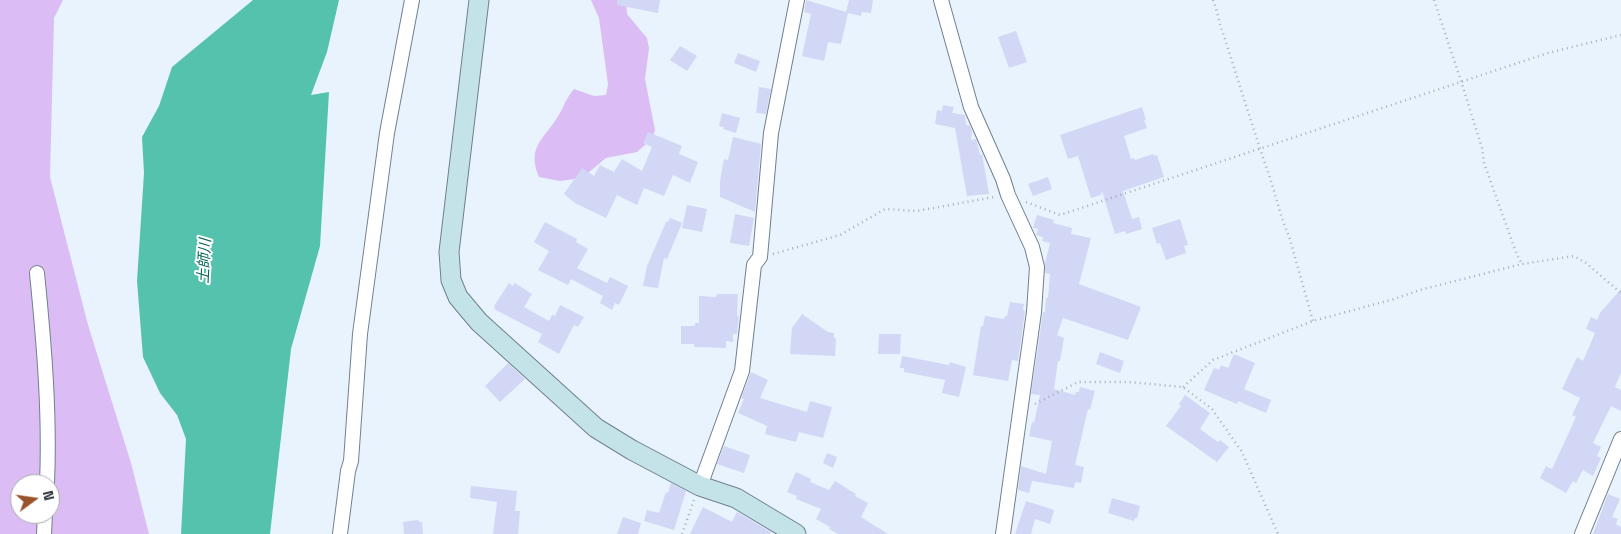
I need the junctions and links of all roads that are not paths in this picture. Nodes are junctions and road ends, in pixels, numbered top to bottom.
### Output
1 (412, 0) edge
2 (479, 0) edge
3 (797, 0) edge
4 (941, 0) edge
5 (37, 273) dead end
6 (1621, 439) edge
7 (47, 474) edge
8 (700, 486) junction
9 (340, 534) edge
10 (796, 534) edge
11 (1003, 534) edge
12 (1582, 534) edge

1 - 9 street
2 - 8 street
3 - 8 street
4 - 11 street
5 - 7 street
6 - 12 street
8 - 10 street

